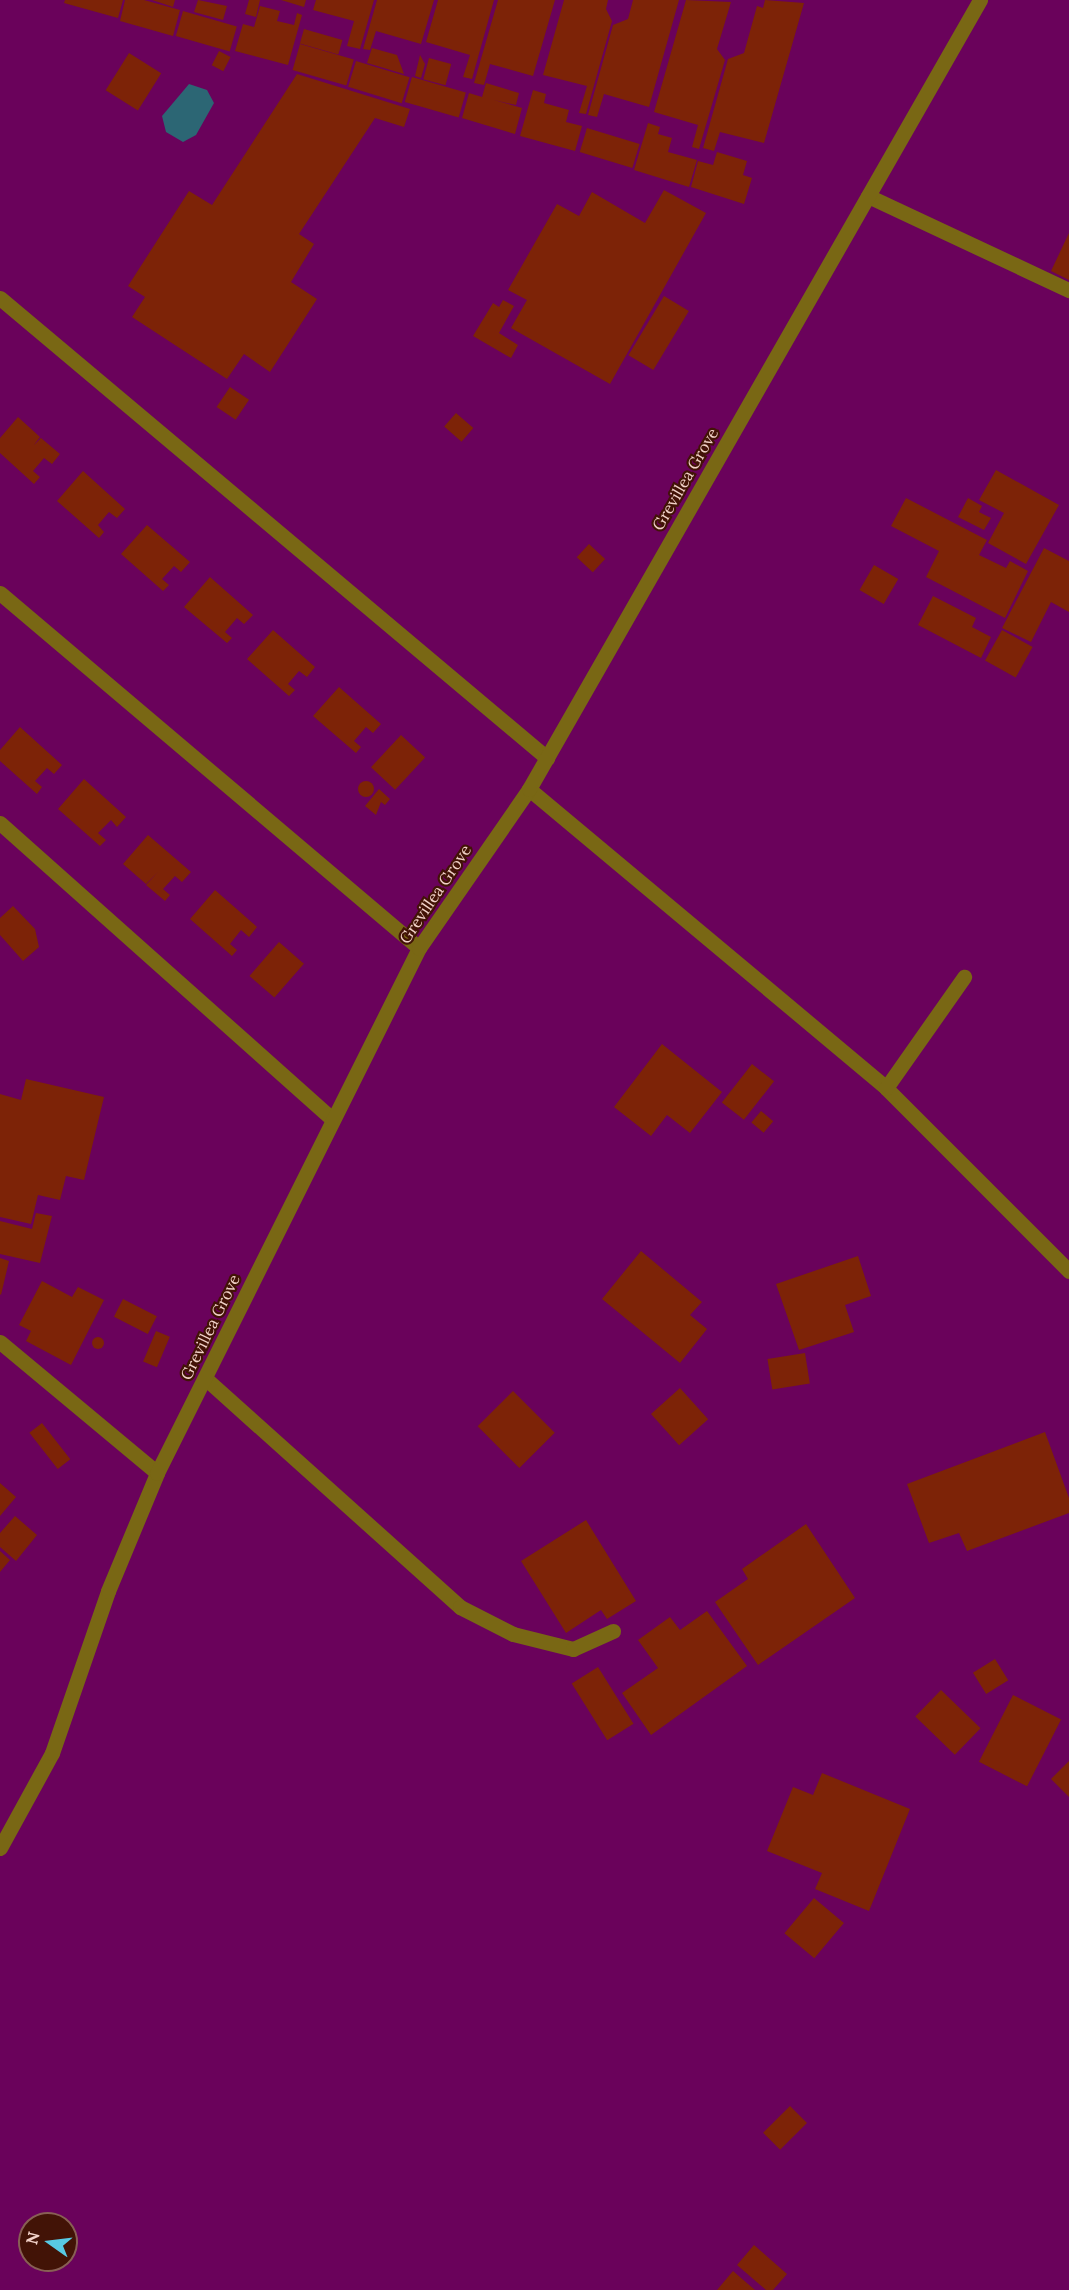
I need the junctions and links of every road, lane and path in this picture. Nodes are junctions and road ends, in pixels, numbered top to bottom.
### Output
1 (980, 0) edge
2 (868, 196) junction
3 (1069, 290) edge
4 (0, 298) edge
5 (0, 593) edge
6 (547, 758) junction
7 (529, 789) junction
8 (0, 823) edge
9 (419, 948) junction
10 (964, 977) dead end
11 (886, 1088) junction
12 (332, 1119) junction
13 (1069, 1271) edge
14 (0, 1342) edge
15 (205, 1378) junction
16 (157, 1473) junction
17 (613, 1631) dead end
18 (0, 1848) edge

1 - 2 street, Grevillea Grove
2 - 3 street
2 - 6 street, Grevillea Grove
4 - 6 street
5 - 9 street
6 - 7 street, Grevillea Grove
7 - 9 street, Grevillea Grove
7 - 11 street
8 - 12 street
9 - 12 street, Grevillea Grove
10 - 11 street
11 - 13 street
12 - 15 street, Grevillea Grove
14 - 16 street
15 - 16 street, Grevillea Grove
15 - 17 street
16 - 18 street, Grevillea Grove

